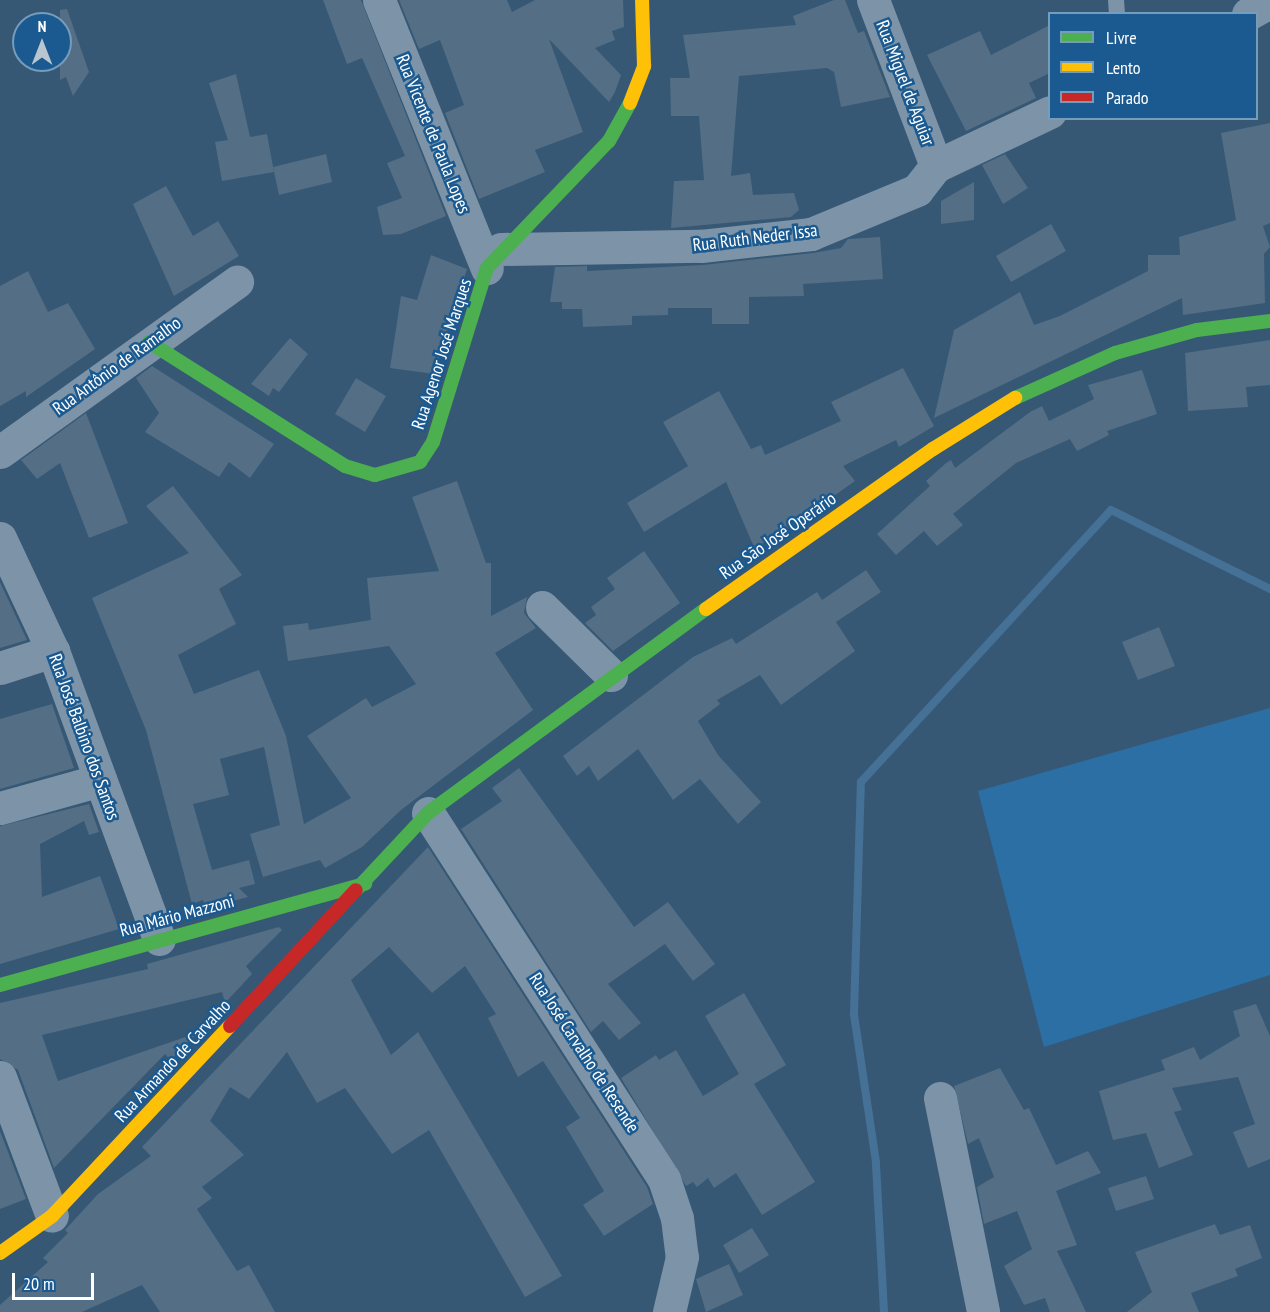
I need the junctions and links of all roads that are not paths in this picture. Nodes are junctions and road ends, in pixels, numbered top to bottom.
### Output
1 (379, 0) edge
2 (642, 0) edge
3 (873, 0) edge
4 (1270, 2) edge
5 (1252, 12) edge
6 (1048, 113) edge
7 (936, 166) junction
8 (494, 259) junction
9 (237, 282) dead end
10 (1270, 321) edge
11 (149, 342) junction
12 (0, 452) edge
13 (0, 538) edge
14 (542, 607) dead end
15 (53, 651) junction
16 (0, 668) edge
17 (610, 675) junction
18 (100, 780) junction
19 (0, 808) edge
20 (428, 813) junction
21 (364, 884) junction
22 (159, 939) junction
23 (0, 985) edge
24 (0, 1077) edge
25 (940, 1098) dead end
26 (52, 1216) junction
27 (0, 1253) edge
28 (669, 1312) edge
29 (983, 1312) edge

1 - 8 street, Rua Vicente de Paula Lopes
2 - 8 street, Rua Agenor José Marques
3 - 7 street, Rua Miguel de Aguiar
4 - 5 street
6 - 7 street, Rua Ruth Neder Issa
7 - 8 street, Rua Ruth Neder Issa
8 - 11 street, Rua Agenor José Marques
9 - 11 street, Rua Antônio de Ramalho
10 - 17 street, Rua São José Operário
11 - 12 street, Rua Antônio de Ramalho
13 - 15 street, Rua José Balbino dos Santos
14 - 17 street
15 - 16 street
15 - 18 street, Rua José Balbino dos Santos
17 - 20 street, Rua São José Operário
18 - 19 street
18 - 22 street, Rua José Balbino dos Santos
20 - 21 street, Rua São José Operário
20 - 28 street, Rua José Carvalho de Resende
21 - 22 street, Rua Mário Mazzoni
21 - 26 street, Rua Armando de Carvalho
22 - 23 street, Rua Mário Mazzoni
24 - 26 street
25 - 29 street
26 - 27 street, Rua Armando de Carvalho

